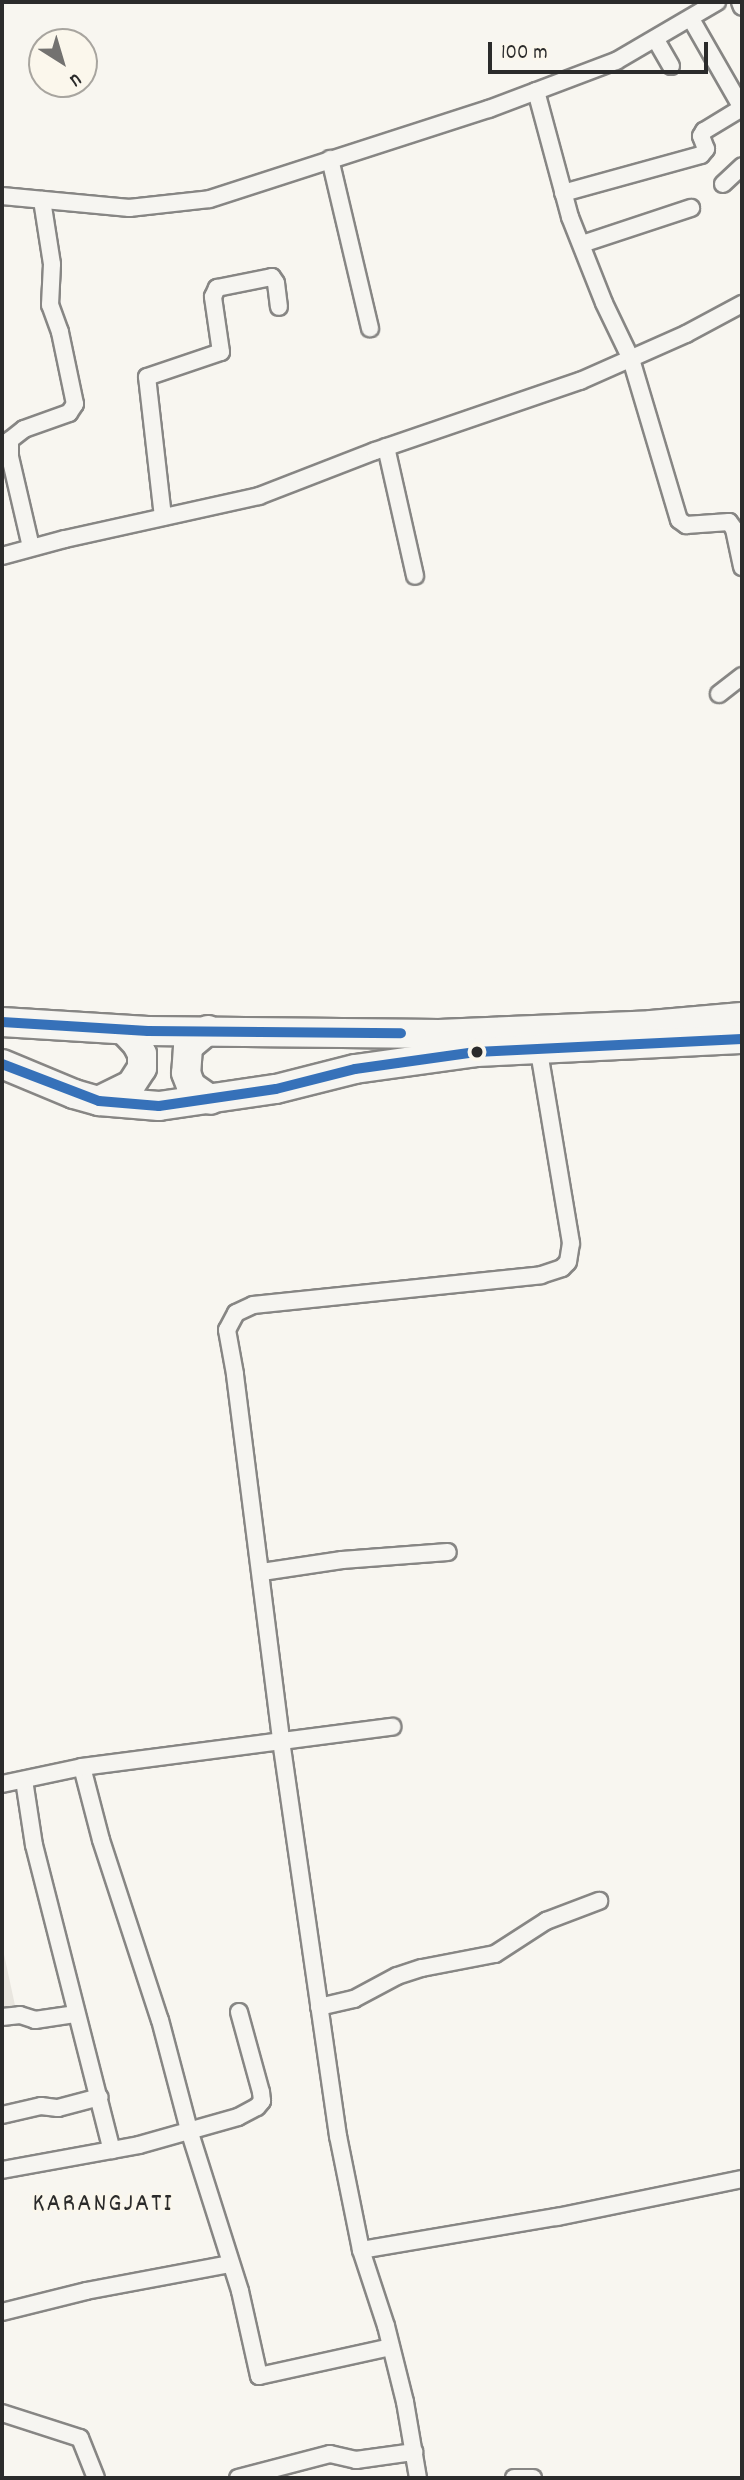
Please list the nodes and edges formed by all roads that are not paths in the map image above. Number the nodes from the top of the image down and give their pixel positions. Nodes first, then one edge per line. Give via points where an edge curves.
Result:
1 (717, 2) edge
2 (740, 2) edge
3 (742, 7) edge
4 (691, 19) junction
5 (656, 40) junction
6 (671, 66) dead end
7 (536, 91) junction
8 (330, 159) junction
9 (742, 166) edge
10 (723, 184) dead end
11 (563, 192) junction
12 (2, 196) edge
13 (42, 200) junction
14 (691, 208) dead end
15 (582, 244) junction
16 (742, 304) edge
17 (279, 307) dead end
18 (370, 328) dead end
19 (631, 359) junction
20 (386, 447) junction
21 (18, 489) junction
22 (2, 494) edge
23 (163, 517) junction
24 (31, 547) junction
25 (2, 556) edge
26 (742, 567) edge
27 (415, 576) dead end
28 (742, 676) edge
29 (719, 694) dead end
30 (742, 1017) edge
31 (2, 1022) edge
32 (124, 1030) junction
33 (208, 1030) junction
34 (742, 1039) edge
35 (539, 1051) junction
36 (2, 1064) edge
37 (211, 1100) junction
38 (99, 1101) junction
39 (448, 1552) dead end
40 (262, 1572) junction
41 (393, 1727) dead end
42 (281, 1739) junction
43 (82, 1767) junction
44 (24, 1780) junction
45 (2, 1784) edge
46 (598, 1901) dead end
47 (319, 2007) junction
48 (239, 2012) dead end
49 (75, 2014) junction
50 (2, 2017) edge
51 (100, 2097) junction
52 (2, 2115) edge
53 (189, 2130) junction
54 (112, 2150) junction
55 (2, 2170) edge
56 (742, 2179) edge
57 (360, 2250) junction
58 (230, 2264) junction
59 (2, 2312) edge
60 (391, 2347) junction
61 (2, 2413) edge
62 (19, 2417) junction
63 (2, 2426) edge
64 (414, 2452) junction
65 (96, 2478) edge
66 (238, 2478) edge
67 (418, 2478) edge
68 (514, 2478) edge
69 (533, 2478) edge

1 - 4 street
2 - 3 street
4 - 5 street
4 - 11 street via 742,108 704,131 701,136 706,149 701,155
5 - 6 street
5 - 7 street via 616,61
7 - 8 street
7 - 11 street
8 - 13 street via 235,192 183,204 129,208
8 - 18 street
9 - 10 street
11 - 15 street
12 - 13 street
13 - 21 street via 50,245 50,305 75,404 69,413 24,429 10,440
14 - 15 street
15 - 19 street
16 - 19 street
17 - 23 street via 272,277 218,288 213,297 221,352 147,377
19 - 20 street
19 - 26 street via 679,520 686,525 729,522
20 - 23 street via 259,496
20 - 27 street
21 - 22 street
21 - 24 street
23 - 24 street
24 - 25 street
28 - 29 street
30 - 33 highway via 439,1034
31 - 32 highway
32 - 33 highway
32 - 38 highway via 142,1054 142,1068 131,1085
33 - 37 highway via 188,1047 186,1073 191,1086
34 - 35 highway
35 - 37 highway via 476,1052 355,1069
35 - 40 street via 571,1243 568,1262 562,1268 541,1275 253,1305 229,1321
36 - 38 highway via 48,1086
37 - 38 highway via 159,1106
39 - 40 street
40 - 42 street
41 - 42 street
42 - 43 street
42 - 47 street
43 - 44 street
43 - 53 street
44 - 45 street
44 - 49 street via 34,1845
46 - 47 street via 546,1921 495,1954 422,1968 354,1999
47 - 57 street
48 - 53 street via 262,2101 238,2117
49 - 50 street via 35,2020 20,2015
49 - 51 street
51 - 52 street
51 - 54 street
53 - 54 street
53 - 58 street
54 - 55 street
56 - 57 street via 557,2217
57 - 60 street
58 - 59 street
58 - 60 street via 259,2376
60 - 64 street
61 - 62 street
62 - 63 street
62 - 65 street via 80,2438
64 - 66 street via 356,2460 330,2454
64 - 67 street
68 - 69 street

